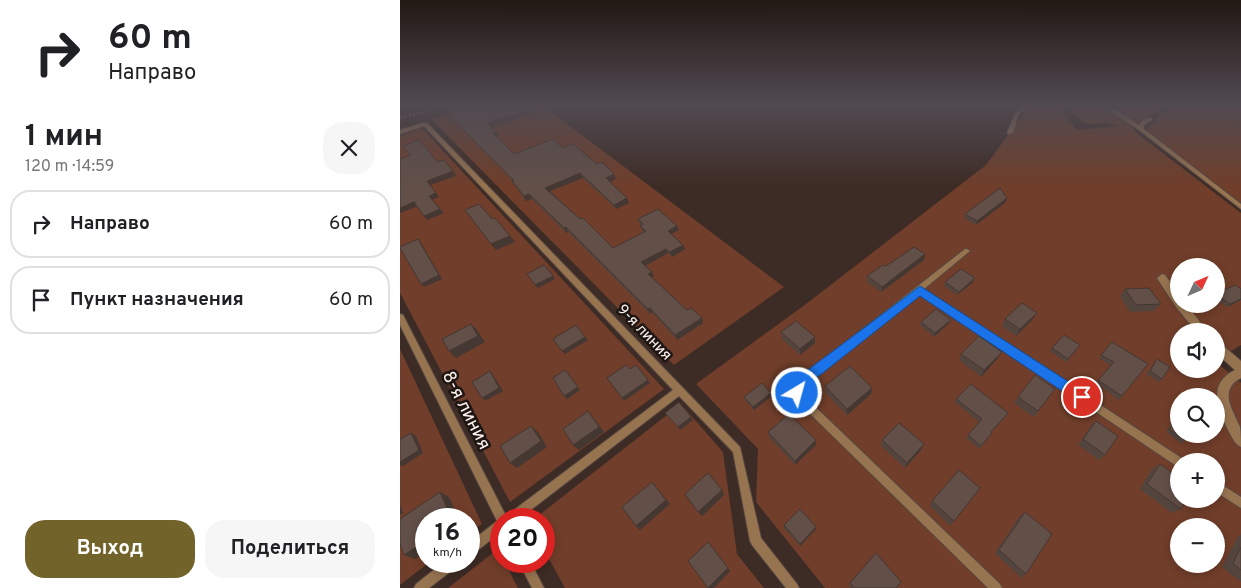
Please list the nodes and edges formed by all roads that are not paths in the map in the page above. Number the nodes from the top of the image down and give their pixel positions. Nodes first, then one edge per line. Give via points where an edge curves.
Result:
1 (433, 132) edge
2 (1145, 132) edge
3 (1241, 207) edge
4 (967, 251) dead end
5 (1162, 278) dead end
6 (1170, 289) edge
7 (920, 290) junction
8 (1188, 313) edge
9 (400, 317) edge
10 (1196, 323) edge
11 (1225, 354) edge
12 (1241, 368) edge
13 (1241, 372) edge
14 (680, 390) junction
15 (1241, 441) edge
16 (1170, 456) edge
17 (1225, 492) edge
18 (1241, 503) edge
19 (496, 508) edge
20 (524, 508) edge
21 (439, 573) edge
22 (530, 573) edge
23 (420, 588) edge
24 (538, 588) edge
25 (794, 588) edge
26 (996, 588) edge

1 - 14 lane, 9-я линия
2 - 3 lane
4 - 7 lane
5 - 6 street
7 - 16 lane
7 - 26 lane via 806,379 797,393
8 - 10 street
9 - 19 lane, 8-я линия
11 - 12 street
13 - 15 street via 1229,379 1224,386 1223,397
14 - 20 lane
14 - 25 lane, 9-я линия via 737,450 756,542
17 - 18 lane
21 - 23 lane
22 - 24 lane

